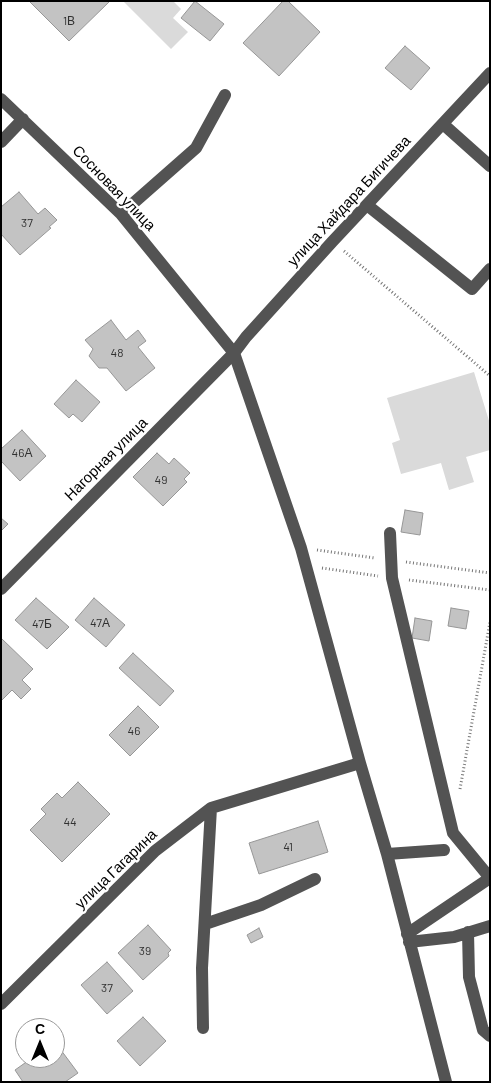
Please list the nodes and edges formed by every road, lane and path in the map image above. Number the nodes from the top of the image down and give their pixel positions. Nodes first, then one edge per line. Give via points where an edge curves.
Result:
1 (490, 74) edge
2 (225, 95) dead end
3 (1, 99) edge
4 (22, 119) junction
5 (443, 124) junction
6 (1, 142) edge
7 (490, 166) edge
8 (367, 205) junction
9 (120, 214) junction
10 (332, 242) junction
11 (490, 269) edge
12 (234, 353) junction
13 (490, 376) edge
14 (390, 532) dead end
15 (1, 589) edge
16 (490, 622) edge
17 (360, 763) junction
18 (459, 795) dead end
19 (212, 808) junction
20 (444, 850) dead end
21 (387, 854) junction
22 (490, 878) edge
23 (315, 879) dead end
24 (204, 924) junction
25 (490, 926) edge
26 (468, 932) junction
27 (408, 938) junction
28 (1, 1004) edge
29 (203, 1028) dead end
30 (490, 1036) edge
31 (445, 1081) edge

1 - 5 street, улица Хайдара Бигичева
2 - 9 street via 196,148
3 - 4 street, Сосновая улица
4 - 6 street
4 - 9 street, Сосновая улица
5 - 7 street
5 - 8 street, улица Хайдара Бигичева
8 - 10 street, улица Хайдара Бигичева
8 - 11 street via 472,289
9 - 12 street, Сосновая улица
10 - 12 street, улица Хайдара Бигичева
10 - 13 path
12 - 15 street, Нагорная улица
12 - 17 street via 301,548
14 - 22 street via 392,578 453,833
16 - 18 path
17 - 19 street, улица Гагарина
17 - 21 street
19 - 24 street
19 - 28 street, улица Гагарина via 155,851
20 - 21 street
21 - 27 street
22 - 27 street
23 - 24 street via 261,905
24 - 29 street
25 - 26 street
26 - 27 street via 454,936
26 - 30 street via 470,977 483,1030
27 - 31 street

